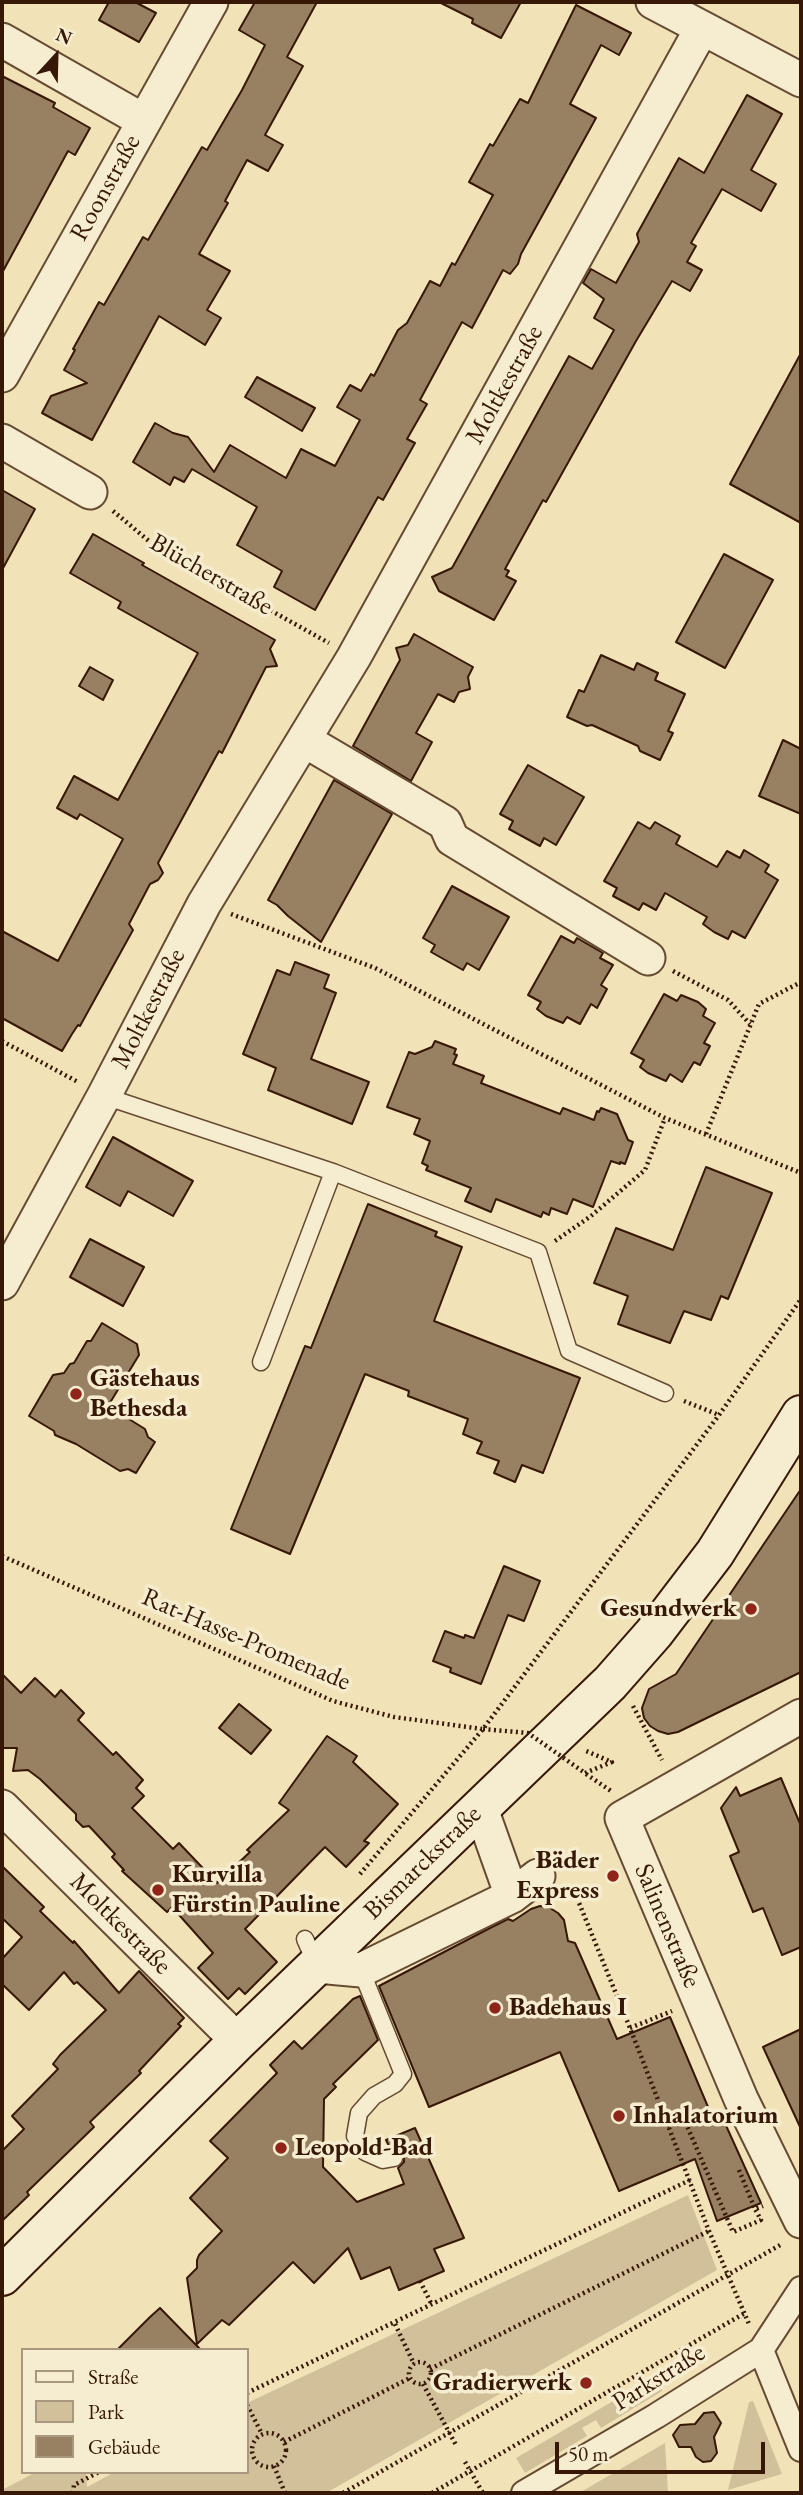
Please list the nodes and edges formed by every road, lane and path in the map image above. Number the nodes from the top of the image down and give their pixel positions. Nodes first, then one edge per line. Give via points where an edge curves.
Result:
1 (211, 2) edge
2 (653, 2) edge
3 (702, 28) junction
4 (2, 40) edge
5 (801, 80) edge
6 (144, 121) junction
7 (2, 374) edge
8 (2, 440) edge
9 (90, 492) joint
10 (354, 657) junction
11 (304, 740) junction
12 (204, 904) junction
13 (648, 958) joint
14 (801, 982) edge
15 (750, 1024) junction
16 (2, 1041) edge
17 (104, 1096) junction
18 (665, 1118) junction
19 (706, 1135) junction
20 (333, 1172) junction
21 (801, 1173) edge
22 (538, 1252) junction
23 (2, 1283) edge
24 (801, 1299) edge
25 (261, 1362) dead end
26 (665, 1393) joint
27 (719, 1415) junction
28 (801, 1415) edge
29 (2, 1556) edge
30 (622, 1714) dead end
31 (801, 1716) edge
32 (483, 1729) junction
33 (593, 1741) dead end
34 (585, 1773) junction
35 (678, 1788) junction
36 (613, 1793) dead end
37 (2, 1807) edge
38 (481, 1807) junction
39 (359, 1876) dead end
40 (538, 1876) dead end
41 (575, 1893) dead end
42 (512, 1896) junction
43 (311, 1952) junction
44 (360, 1970) junction
45 (238, 2041) junction
46 (667, 2126) junction
47 (394, 2158) dead end
48 (690, 2180) junction
49 (755, 2209) dead end
50 (709, 2231) junction
51 (795, 2231) edge
52 (728, 2275) junction
53 (2, 2276) edge
54 (420, 2281) dead end
55 (801, 2289) edge
56 (432, 2305) junction
57 (745, 2313) junction
58 (395, 2324) junction
59 (761, 2350) junction
60 (414, 2364) junction
61 (430, 2369) junction
62 (410, 2378) junction
63 (423, 2384) junction
64 (248, 2393) edge
65 (248, 2407) edge
66 (449, 2433) junction
67 (262, 2434) junction
68 (284, 2442) junction
69 (456, 2445) dead end
70 (801, 2449) edge
71 (465, 2462) dead end
72 (274, 2466) junction
73 (470, 2472) junction
74 (95, 2474) edge
75 (73, 2493) edge
76 (285, 2493) edge
77 (343, 2493) edge
78 (432, 2493) edge
79 (483, 2493) edge
80 (524, 2493) edge

1 - 6 street, Roonstraße
2 - 3 street
3 - 5 street
3 - 10 street, Moltkestraße
4 - 6 street
6 - 7 street, Roonstraße
8 - 9 street
9 - 10 path, Blücherstraße via 155,546
10 - 11 street, Moltkestraße
11 - 12 street, Moltkestraße
11 - 13 street via 445,823 452,839
12 - 17 street, Moltkestraße
12 - 18 path via 375,968
13 - 15 path via 728,1000
14 - 15 path via 759,1004
15 - 19 path
16 - 17 path
17 - 20 lane
17 - 23 street, Moltkestraße
18 - 19 path
18 - 22 path via 645,1170 591,1216
19 - 21 path
20 - 22 lane
20 - 25 lane
22 - 26 lane via 569,1351
24 - 27 path
26 - 27 path
27 - 32 path
28 - 38 main road, Bismarckstraße via 715,1553 654,1633 610,1683
29 - 32 path, Rat-Hasse-Promenade via 333,1701 394,1717
30 - 35 path via 632,1704
31 - 35 street, Salinenstraße
32 - 34 path, Rat-Hasse-Promenade, bridge via 528,1733
32 - 39 path
33 - 34 path via 583,1751 612,1762
34 - 36 path, Rat-Hasse-Promenade
35 - 51 street, Salinenstraße via 622,1818
37 - 45 street, Moltkestraße
38 - 42 street
38 - 43 main road, Bismarckstraße
40 - 42 street
41 - 46 path
42 - 44 street
43 - 44 street
43 - 45 main road, Bismarckstraße
44 - 47 lane via 403,2074 359,2113 355,2136 365,2152 383,2160
45 - 53 main road, Bismarckstraße
46 - 48 path
46 - 49 path via 684,2119 733,2232 761,2220
48 - 50 path
48 - 56 path
50 - 52 path
50 - 61 path
51 - 52 path
52 - 57 path
52 - 66 path
54 - 56 path
55 - 59 street, Parkstraße
56 - 58 path
57 - 59 path
57 - 73 path
58 - 60 path
58 - 64 path
59 - 70 street
59 - 80 street, Parkstraße
60 - 61 path via 423,2363
60 - 62 path
61 - 63 path
62 - 63 path
62 - 68 path
63 - 66 path
65 - 67 path
66 - 69 path
66 - 77 path
67 - 68 path via 272,2433
67 - 72 path via 252,2447 254,2458 263,2466
68 - 72 path via 285,2456
71 - 73 path
72 - 76 path
73 - 78 path
73 - 79 path
74 - 75 path via 74,2485

